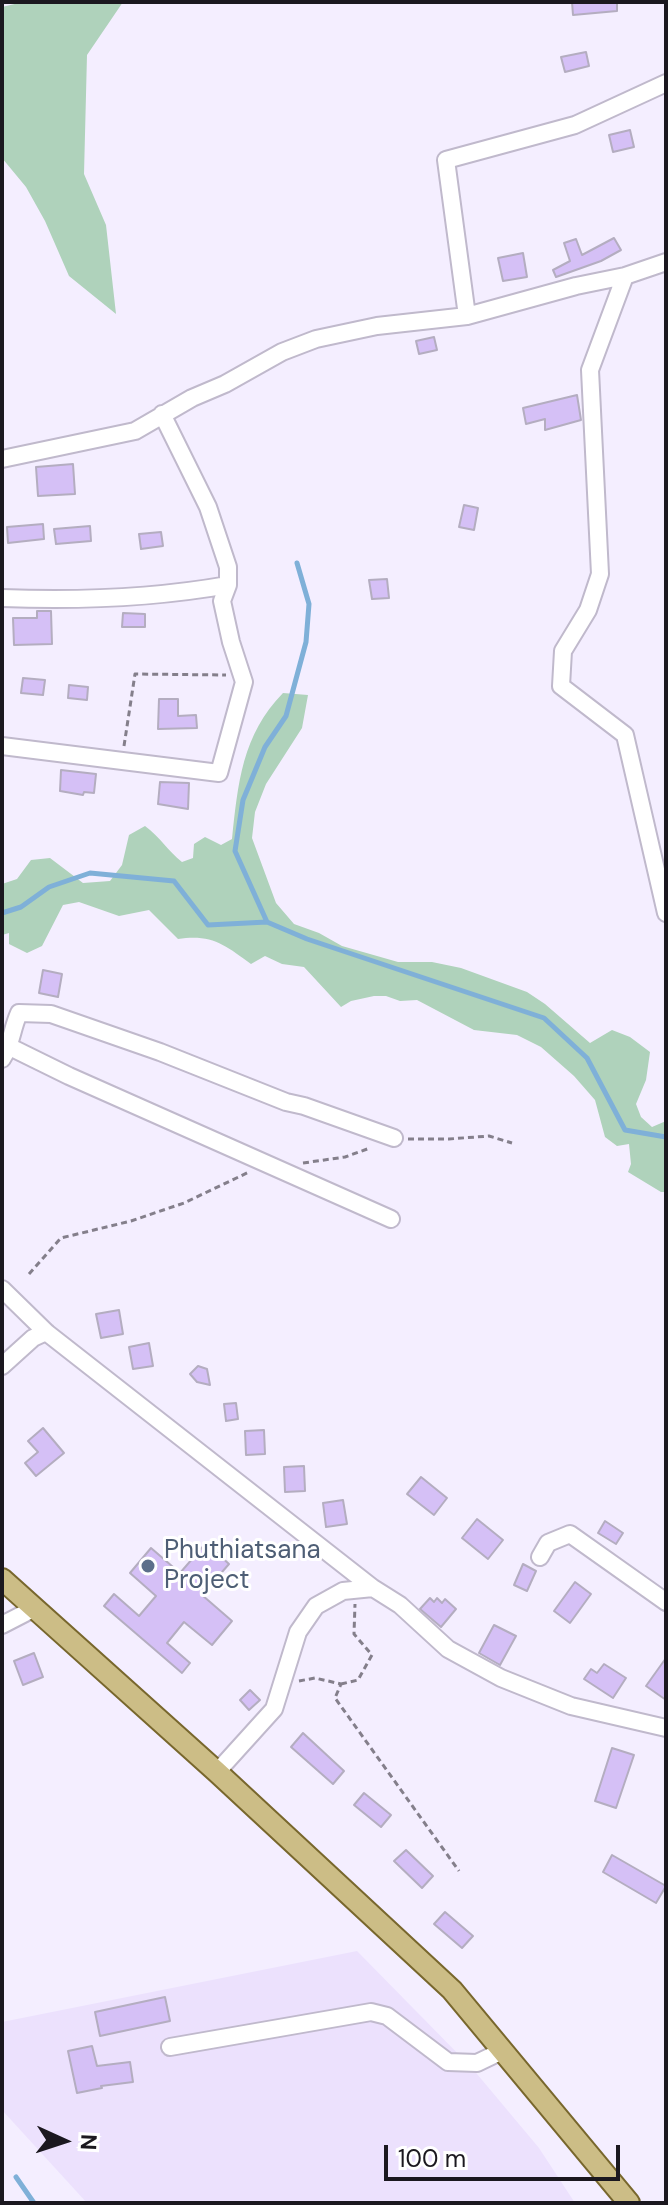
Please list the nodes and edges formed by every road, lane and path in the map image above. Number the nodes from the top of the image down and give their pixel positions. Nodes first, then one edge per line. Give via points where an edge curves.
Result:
1 (666, 83) edge
2 (666, 262) edge
3 (625, 276) junction
4 (467, 316) junction
5 (162, 414) junction
6 (2, 459) edge
7 (228, 585) junction
8 (2, 598) edge
9 (242, 676) junction
10 (2, 746) edge
11 (121, 762) junction
12 (666, 913) edge
13 (6, 1053) edge
14 (394, 1138) junction
15 (512, 1143) dead end
16 (302, 1163) dead end
17 (274, 1167) junction
18 (391, 1219) dead end
19 (29, 1274) dead end
20 (2, 1289) edge
21 (46, 1332) junction
22 (2, 1366) edge
23 (540, 1557) dead end
24 (2, 1579) edge
25 (366, 1588) junction
26 (666, 1602) edge
27 (35, 1608) junction
28 (2, 1625) edge
29 (341, 1684) junction
30 (281, 1689) junction
31 (666, 1728) edge
32 (217, 1772) junction
33 (459, 1871) dead end
34 (170, 2047) dead end
35 (502, 2051) junction
36 (629, 2203) edge

1 - 4 street via 575,125 446,160
2 - 3 street
3 - 4 street
3 - 12 street via 590,370 600,574 588,610 563,651 561,686 625,735
4 - 5 street via 316,339
5 - 6 street via 135,431
5 - 7 street via 208,507 228,567
7 - 8 street via 85,599
7 - 9 street via 222,601
9 - 11 path via 135,674
9 - 11 street via 219,773
10 - 11 street
13 - 14 street via 19,1013 51,1014
13 - 17 street
14 - 15 path via 489,1136
14 - 16 path via 345,1157
17 - 18 street
17 - 19 path via 253,1170 131,1221 61,1238
20 - 21 street
21 - 22 street
21 - 25 street
23 - 26 street via 548,1543 570,1534
24 - 27 main road
25 - 29 path via 353,1613 354,1634 372,1655 358,1680
25 - 30 street via 343,1591 316,1606 298,1632
25 - 31 street via 400,1605 448,1649 501,1678 571,1706
27 - 28 street
27 - 32 main road
29 - 30 path via 315,1678
29 - 33 path via 335,1698
30 - 32 street via 274,1709
32 - 35 main road via 452,1990
34 - 35 street via 371,2012 387,2016 448,2062 477,2063
35 - 36 main road

